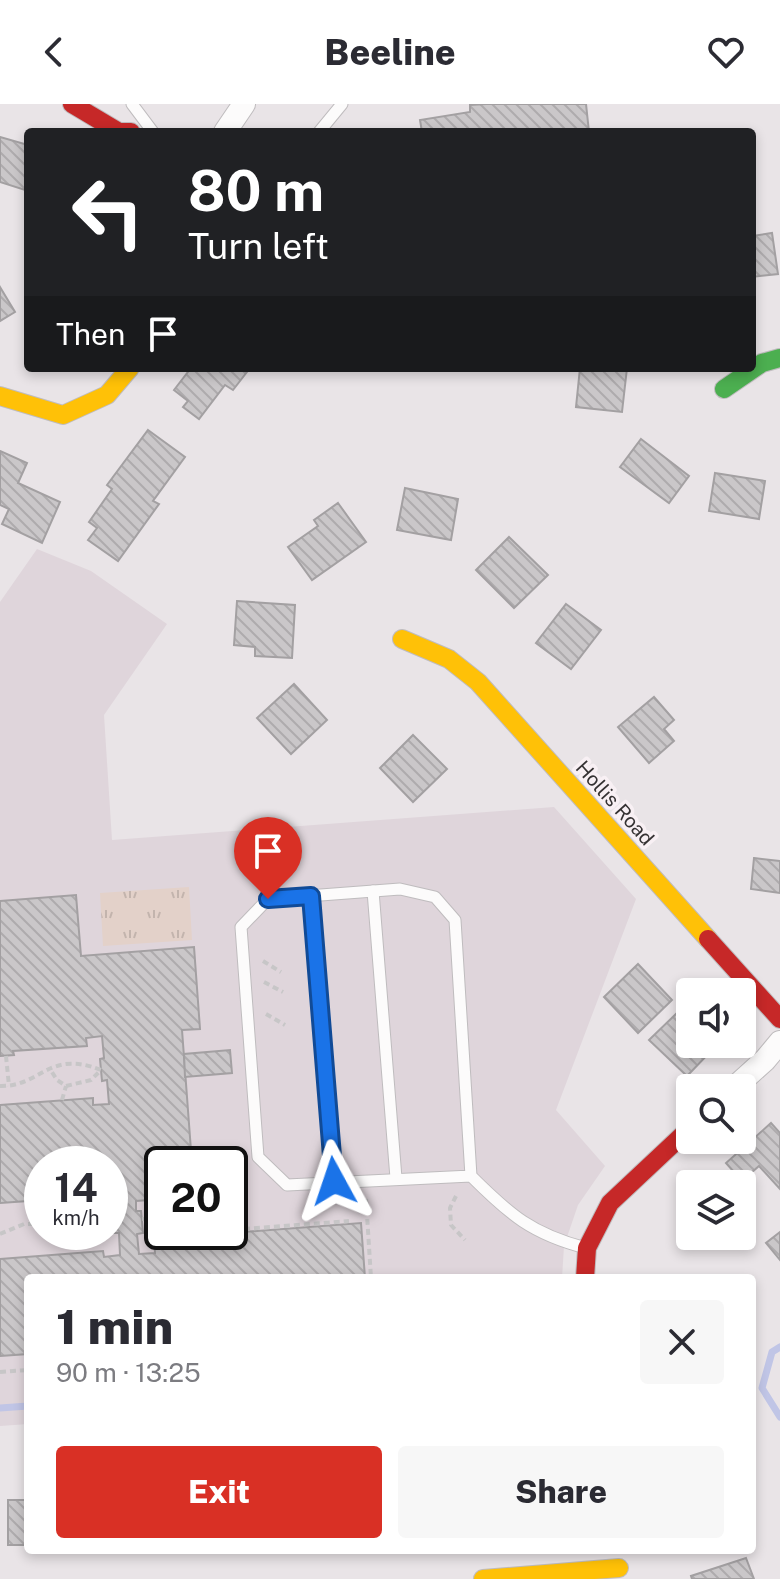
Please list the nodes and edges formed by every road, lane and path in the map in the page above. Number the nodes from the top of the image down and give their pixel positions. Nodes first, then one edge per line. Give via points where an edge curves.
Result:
1 (72, 104) edge
2 (132, 104) edge
3 (244, 104) edge
4 (342, 104) edge
5 (112, 128) edge
6 (150, 128) edge
7 (228, 128) edge
8 (322, 128) edge
9 (780, 358) edge
10 (756, 367) edge
11 (127, 372) edge
12 (749, 372) edge
13 (724, 389) dead end
14 (0, 396) edge
15 (402, 639) dead end
16 (373, 891) junction
17 (311, 896) junction
18 (780, 1019) edge
19 (780, 1042) edge
20 (6, 1056) dead end
21 (50, 1069) junction
22 (750, 1074) edge
23 (0, 1086) edge
24 (9, 1086) junction
25 (66, 1086) junction
26 (62, 1100) dead end
27 (676, 1141) edge
28 (471, 1176) junction
29 (396, 1178) junction
30 (334, 1181) junction
31 (456, 1196) dead end
32 (366, 1197) dead end
33 (349, 1221) dead end
34 (24, 1224) edge
35 (248, 1231) edge
36 (0, 1234) edge
37 (465, 1240) dead end
38 (587, 1248) junction
39 (371, 1274) edge
40 (585, 1274) edge
41 (24, 1370) edge
42 (0, 1372) edge
43 (619, 1566) edge
44 (483, 1579) edge

1 - 5 street
2 - 6 lane
3 - 7 street
4 - 8 lane
9 - 10 street
11 - 14 street via 107,395 63,415
12 - 13 street
15 - 18 street, Hollis Road via 440,655 478,682
16 - 17 lane
16 - 28 lane via 400,889 435,897 455,920
16 - 29 lane
17 - 30 lane
17 - 30 lane via 268,899 241,927 258,1157 287,1185
19 - 22 street
20 - 24 path
21 - 24 path
21 - 25 path
21 - 25 path via 58,1064 101,1070 91,1080
23 - 24 path
25 - 26 path
27 - 38 street via 610,1203
28 - 29 lane
28 - 38 lane via 531,1229
29 - 30 lane
31 - 37 path via 451,1225
32 - 39 path
33 - 35 path
34 - 36 path
38 - 40 street
41 - 42 path
43 - 44 street

